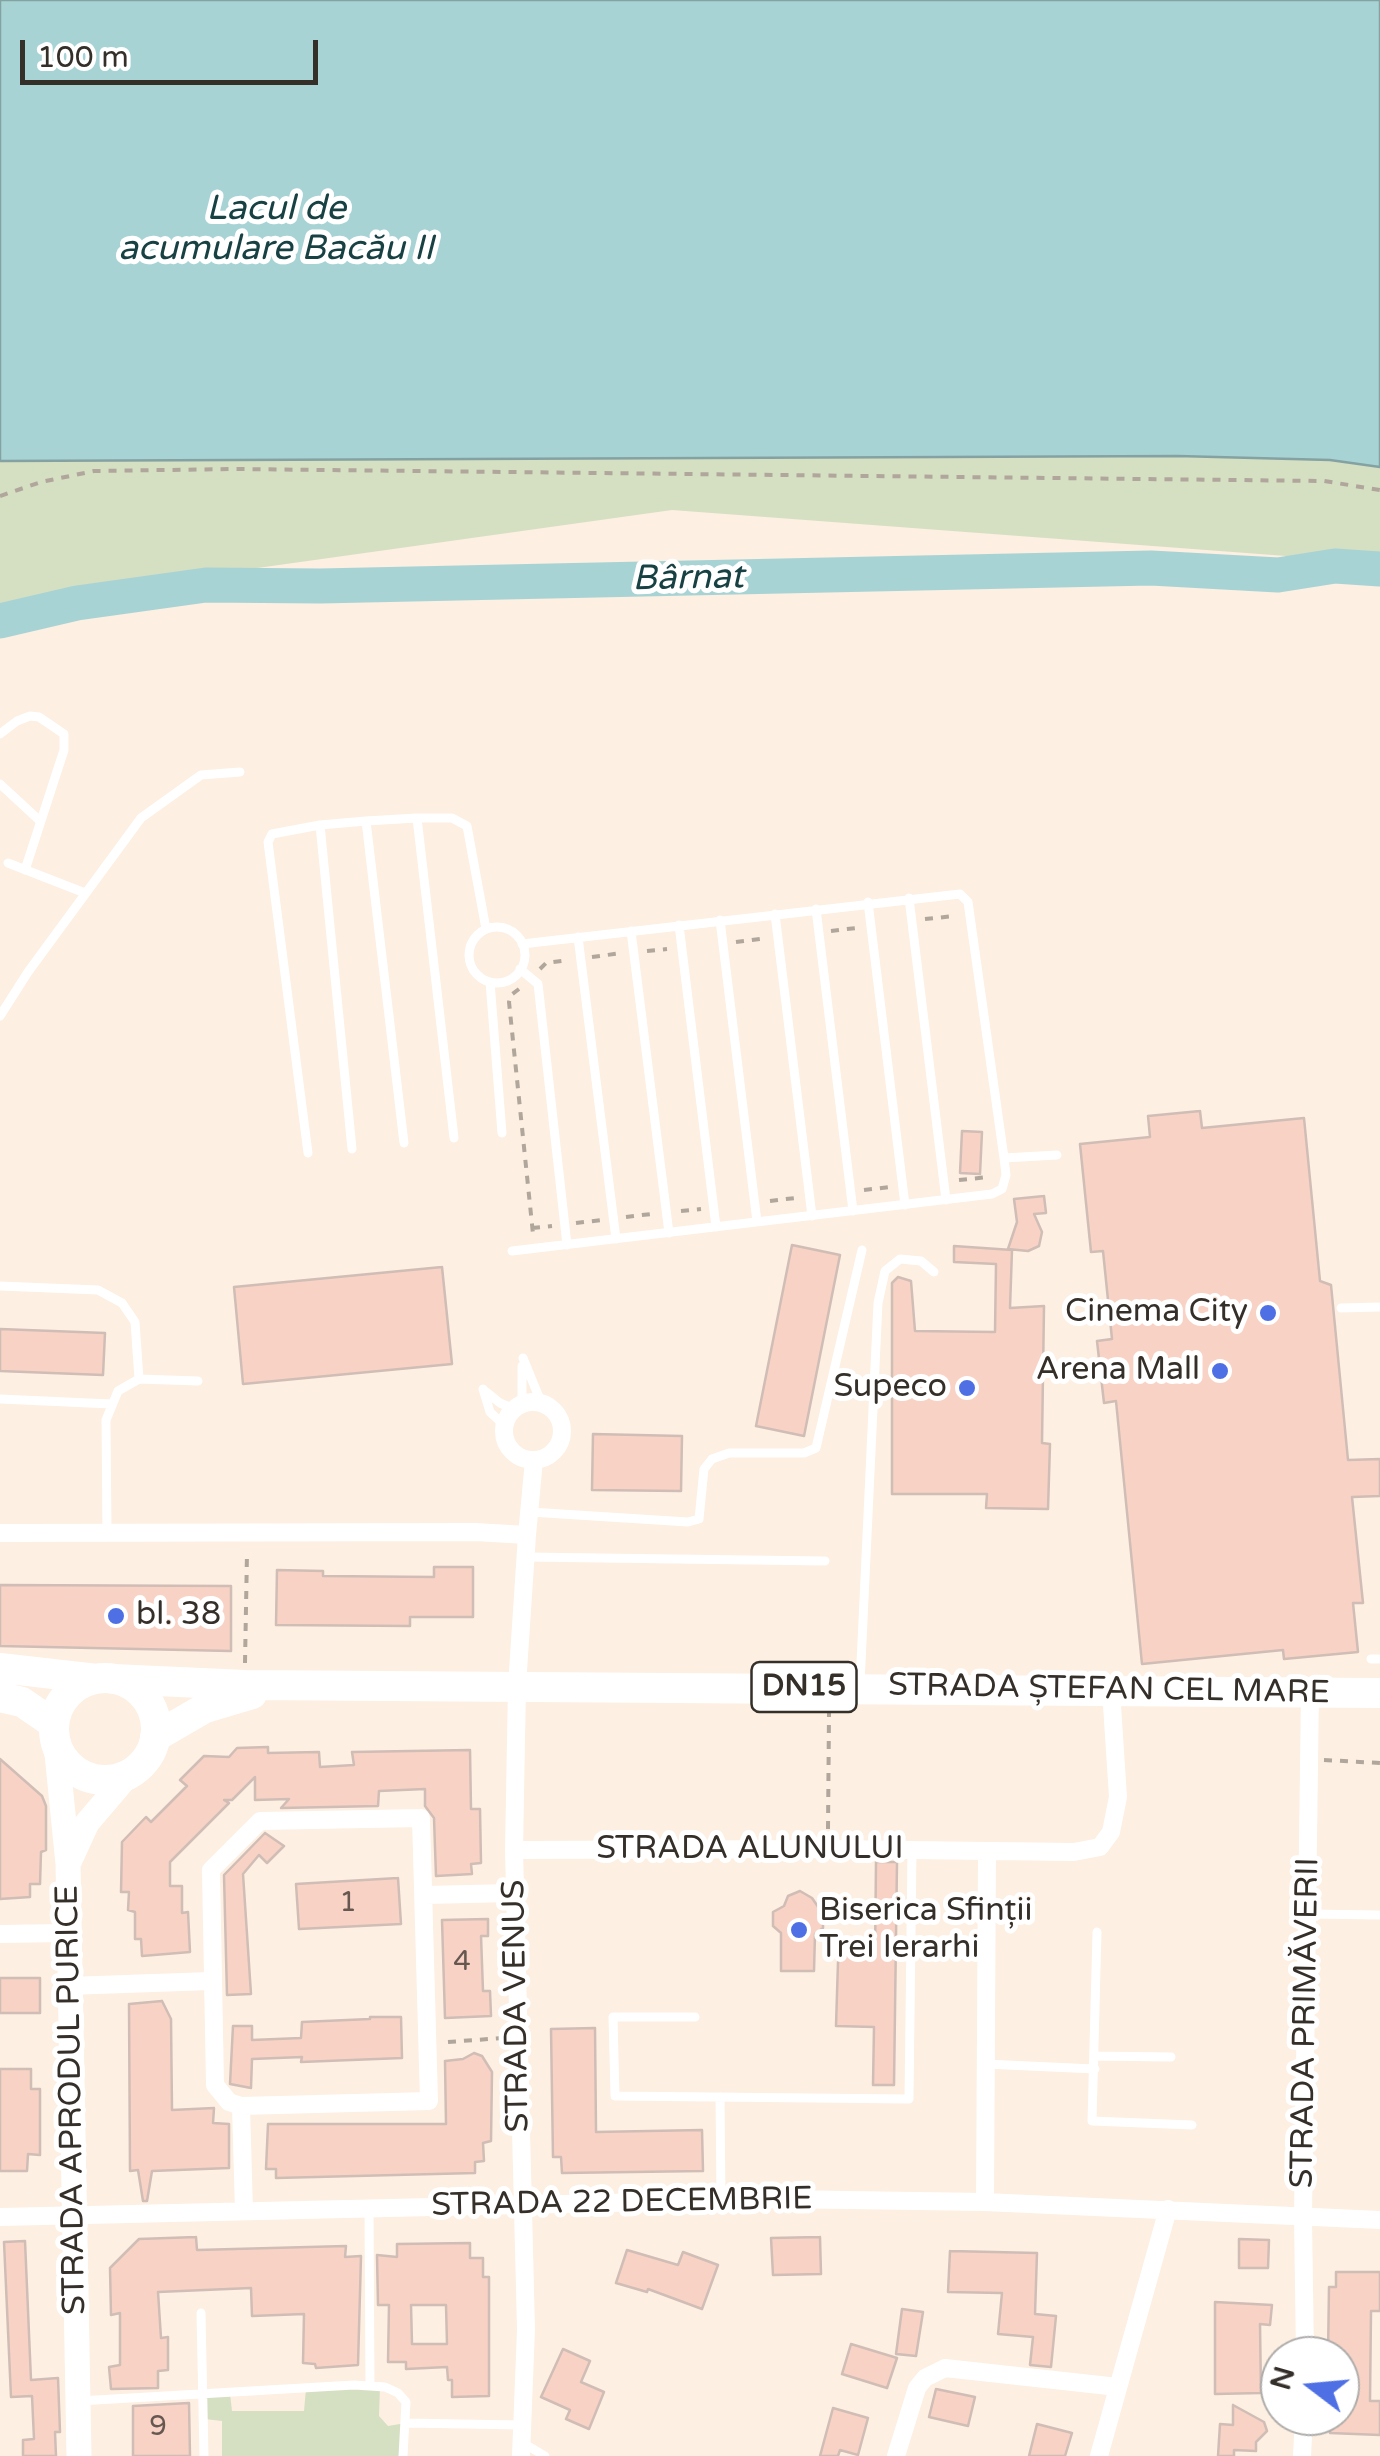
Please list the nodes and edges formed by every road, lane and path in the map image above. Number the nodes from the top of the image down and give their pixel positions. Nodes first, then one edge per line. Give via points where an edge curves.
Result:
1 (1380, 490) edge
2 (0, 496) edge
3 (0, 734) edge
4 (240, 772) dead end
5 (0, 784) edge
6 (417, 818) junction
7 (39, 820) junction
8 (366, 821) junction
9 (320, 825) junction
10 (8, 862) dead end
11 (25, 870) junction
12 (85, 893) junction
13 (909, 898) junction
14 (868, 902) junction
15 (816, 908) junction
16 (774, 914) junction
17 (970, 914) junction
18 (720, 920) junction
19 (912, 920) junction
20 (679, 925) junction
21 (870, 926) junction
22 (486, 929) junction
23 (632, 930) junction
24 (819, 932) junction
25 (778, 936) junction
26 (578, 937) junction
27 (522, 944) junction
28 (723, 944) junction
29 (681, 947) junction
30 (634, 952) junction
31 (581, 958) junction
32 (520, 969) junction
33 (532, 979) junction
34 (490, 982) junction
35 (0, 1016) edge
36 (502, 1133) dead end
37 (454, 1138) dead end
38 (404, 1144) dead end
39 (352, 1149) dead end
40 (308, 1153) dead end
41 (1057, 1155) dead end
42 (1004, 1158) junction
43 (946, 1200) junction
44 (905, 1205) junction
45 (853, 1211) junction
46 (812, 1216) junction
47 (757, 1222) junction
48 (716, 1227) junction
49 (669, 1232) junction
50 (616, 1239) junction
51 (567, 1245) junction
52 (534, 1248) junction
53 (862, 1250) dead end
54 (512, 1251) dead end
55 (934, 1272) dead end
56 (0, 1286) edge
57 (1380, 1306) edge
58 (1341, 1308) dead end
59 (138, 1379) junction
60 (198, 1381) dead end
61 (0, 1399) edge
62 (111, 1404) junction
63 (534, 1460) junction
64 (529, 1512) junction
65 (107, 1533) junction
66 (248, 1533) junction
67 (0, 1534) edge
68 (526, 1535) junction
69 (526, 1556) junction
70 (825, 1561) dead end
71 (0, 1668) edge
72 (105, 1679) junction
73 (245, 1685) junction
74 (298, 1686) junction
75 (517, 1686) junction
76 (829, 1687) junction
77 (860, 1687) junction
78 (1111, 1690) junction
79 (1310, 1691) junction
80 (1380, 1693) edge
81 (0, 1698) edge
82 (55, 1734) junction
83 (155, 1737) junction
84 (1310, 1759) junction
85 (1380, 1764) edge
86 (126, 1776) junction
87 (828, 1849) junction
88 (514, 1850) junction
89 (912, 1850) junction
90 (987, 1852) junction
91 (68, 1864) junction
92 (513, 1893) junction
93 (424, 1895) junction
94 (1308, 1914) junction
95 (1380, 1915) edge
96 (1098, 1932) dead end
97 (67, 1933) junction
98 (0, 1934) edge
99 (211, 1981) junction
100 (68, 1986) junction
101 (694, 2017) dead end
102 (516, 2038) junction
103 (428, 2044) junction
104 (1095, 2056) junction
105 (1171, 2057) dead end
106 (985, 2064) junction
107 (1095, 2069) junction
108 (720, 2097) junction
109 (241, 2106) junction
110 (1192, 2125) dead end
111 (721, 2200) junction
112 (984, 2202) junction
113 (522, 2203) junction
114 (370, 2208) junction
115 (1168, 2208) junction
116 (244, 2211) junction
117 (74, 2215) junction
118 (1303, 2216) junction
119 (0, 2217) edge
120 (1380, 2220) edge
121 (201, 2313) dead end
122 (1305, 2336) edge
123 (370, 2386) junction
124 (1118, 2388) junction
125 (203, 2395) junction
126 (78, 2401) junction
127 (406, 2424) junction
128 (523, 2441) edge
129 (78, 2456) edge
130 (204, 2456) edge
131 (403, 2456) edge
132 (545, 2456) edge
133 (896, 2456) edge
134 (1099, 2456) edge

1 - 2 path via 1324,480 236,468 94,471
3 - 7 lane via 30,716 64,734
4 - 12 lane via 201,775 141,818
5 - 7 lane
6 - 8 lane
6 - 22 lane via 452,818 467,826
6 - 37 lane
7 - 11 lane
8 - 9 lane
8 - 38 lane
9 - 39 lane
9 - 40 lane via 272,834 268,842
10 - 11 lane
11 - 12 lane
12 - 35 lane
13 - 14 lane
13 - 17 lane via 960,894
13 - 19 lane
14 - 15 lane
14 - 21 lane
15 - 16 lane
15 - 24 lane
16 - 18 lane
16 - 25 lane
17 - 19 path
17 - 42 lane
18 - 20 lane
18 - 28 lane
19 - 43 lane
20 - 23 lane
20 - 29 lane
21 - 24 path
21 - 44 lane
22 - 27 lane via 511,931
22 - 34 lane via 473,940 469,957
23 - 26 lane
23 - 30 lane
24 - 45 lane
25 - 28 path
25 - 46 lane
26 - 27 lane
26 - 31 lane
27 - 32 lane
28 - 47 lane
29 - 30 path
29 - 48 lane
30 - 31 path
30 - 49 lane
31 - 33 path via 546,963
31 - 50 lane
32 - 33 lane
32 - 34 lane via 508,980
33 - 51 lane via 538,984
33 - 52 path via 509,1002
34 - 36 lane
41 - 42 lane
42 - 43 lane via 1002,1189
43 - 44 lane
44 - 45 lane
45 - 46 lane
46 - 47 lane
47 - 48 lane
48 - 49 lane
49 - 50 lane
50 - 51 lane
51 - 52 lane
52 - 54 lane
53 - 64 lane via 816,1448 712,1459 704,1470 699,1518 688,1522
55 - 77 lane via 921,1261 900,1259 885,1271 878,1304
56 - 59 lane via 98,1290 122,1303 135,1322
57 - 58 lane
59 - 60 lane
59 - 62 lane
61 - 62 lane
62 - 65 lane
63 - 63 street via 507,1444 520,1410 557,1413 563,1431 556,1449
63 - 64 street, STRADA VENUS
64 - 68 street, STRADA VENUS
65 - 66 street
65 - 67 street
66 - 68 street
66 - 73 path
68 - 69 street, STRADA VENUS
69 - 70 lane
69 - 75 street, STRADA VENUS
71 - 72 main road, DN15
72 - 73 main road, DN15
72 - 82 main road via 68,1694
72 - 83 main road via 128,1684 150,1706
73 - 74 main road, DN15
74 - 75 main road, STRADA ȘTEFAN CEL MARE / DN15
74 - 83 main road, DN15 via 236,1697
75 - 76 main road, STRADA ȘTEFAN CEL MARE / DN15
75 - 88 street, STRADA VENUS
76 - 77 main road, STRADA ȘTEFAN CEL MARE / DN15
76 - 87 path
77 - 78 main road, STRADA ȘTEFAN CEL MARE / DN15
78 - 79 main road, STRADA ȘTEFAN CEL MARE / DN15
78 - 90 street, STRADA ALUNULUI via 1118,1797 1100,1847
79 - 80 main road, STRADA ȘTEFAN CEL MARE / DN15
79 - 84 street, STRADA PRIMĂVERII
81 - 82 main road via 22,1702
82 - 86 main road via 76,1772 92,1779
82 - 91 street, STRADA APRODUL PURICE
83 - 86 main road, DN15 via 150,1753
84 - 85 path
84 - 94 street, STRADA PRIMĂVERII
86 - 91 street via 87,1823
87 - 88 street, STRADA ALUNULUI
87 - 89 street, STRADA ALUNULUI
88 - 92 street, STRADA VENUS
89 - 90 street, STRADA ALUNULUI
89 - 108 lane via 909,2099
90 - 106 street
91 - 97 street, STRADA APRODUL PURICE
92 - 93 street
92 - 102 street, STRADA VENUS
93 - 99 street via 421,1818 260,1821 210,1870
93 - 103 street
94 - 95 lane
94 - 118 street, STRADA PRIMĂVERII
96 - 104 lane
97 - 98 street
97 - 100 street, STRADA APRODUL PURICE
99 - 100 street
99 - 109 street via 215,2085
100 - 117 street, STRADA APRODUL PURICE
101 - 108 lane via 614,2017 615,2096
102 - 103 path
102 - 113 street, STRADA VENUS
103 - 109 street via 429,2101
104 - 105 lane
104 - 107 lane
106 - 107 lane
106 - 112 street
107 - 110 lane via 1092,2120
108 - 111 lane
109 - 116 street
111 - 112 street, STRADA 22 DECEMBRIE
111 - 113 street, STRADA 22 DECEMBRIE
112 - 115 street, STRADA 22 DECEMBRIE
113 - 114 street, STRADA 22 DECEMBRIE
113 - 128 street, STRADA VENUS
114 - 116 street, STRADA 22 DECEMBRIE
114 - 123 lane
115 - 118 street, STRADA 22 DECEMBRIE
115 - 124 street
116 - 117 street, STRADA 22 DECEMBRIE
117 - 119 street, STRADA 22 DECEMBRIE
117 - 126 street, STRADA APRODUL PURICE
118 - 120 street, STRADA 22 DECEMBRIE
118 - 122 street, STRADA PRIMĂVERII
121 - 125 lane
123 - 125 lane
123 - 127 lane via 398,2393 406,2402
124 - 133 street via 945,2368 917,2388
124 - 134 street
125 - 126 lane
125 - 130 lane
126 - 129 street, STRADA APRODUL PURICE
127 - 128 lane
127 - 131 lane
128 - 132 lane

